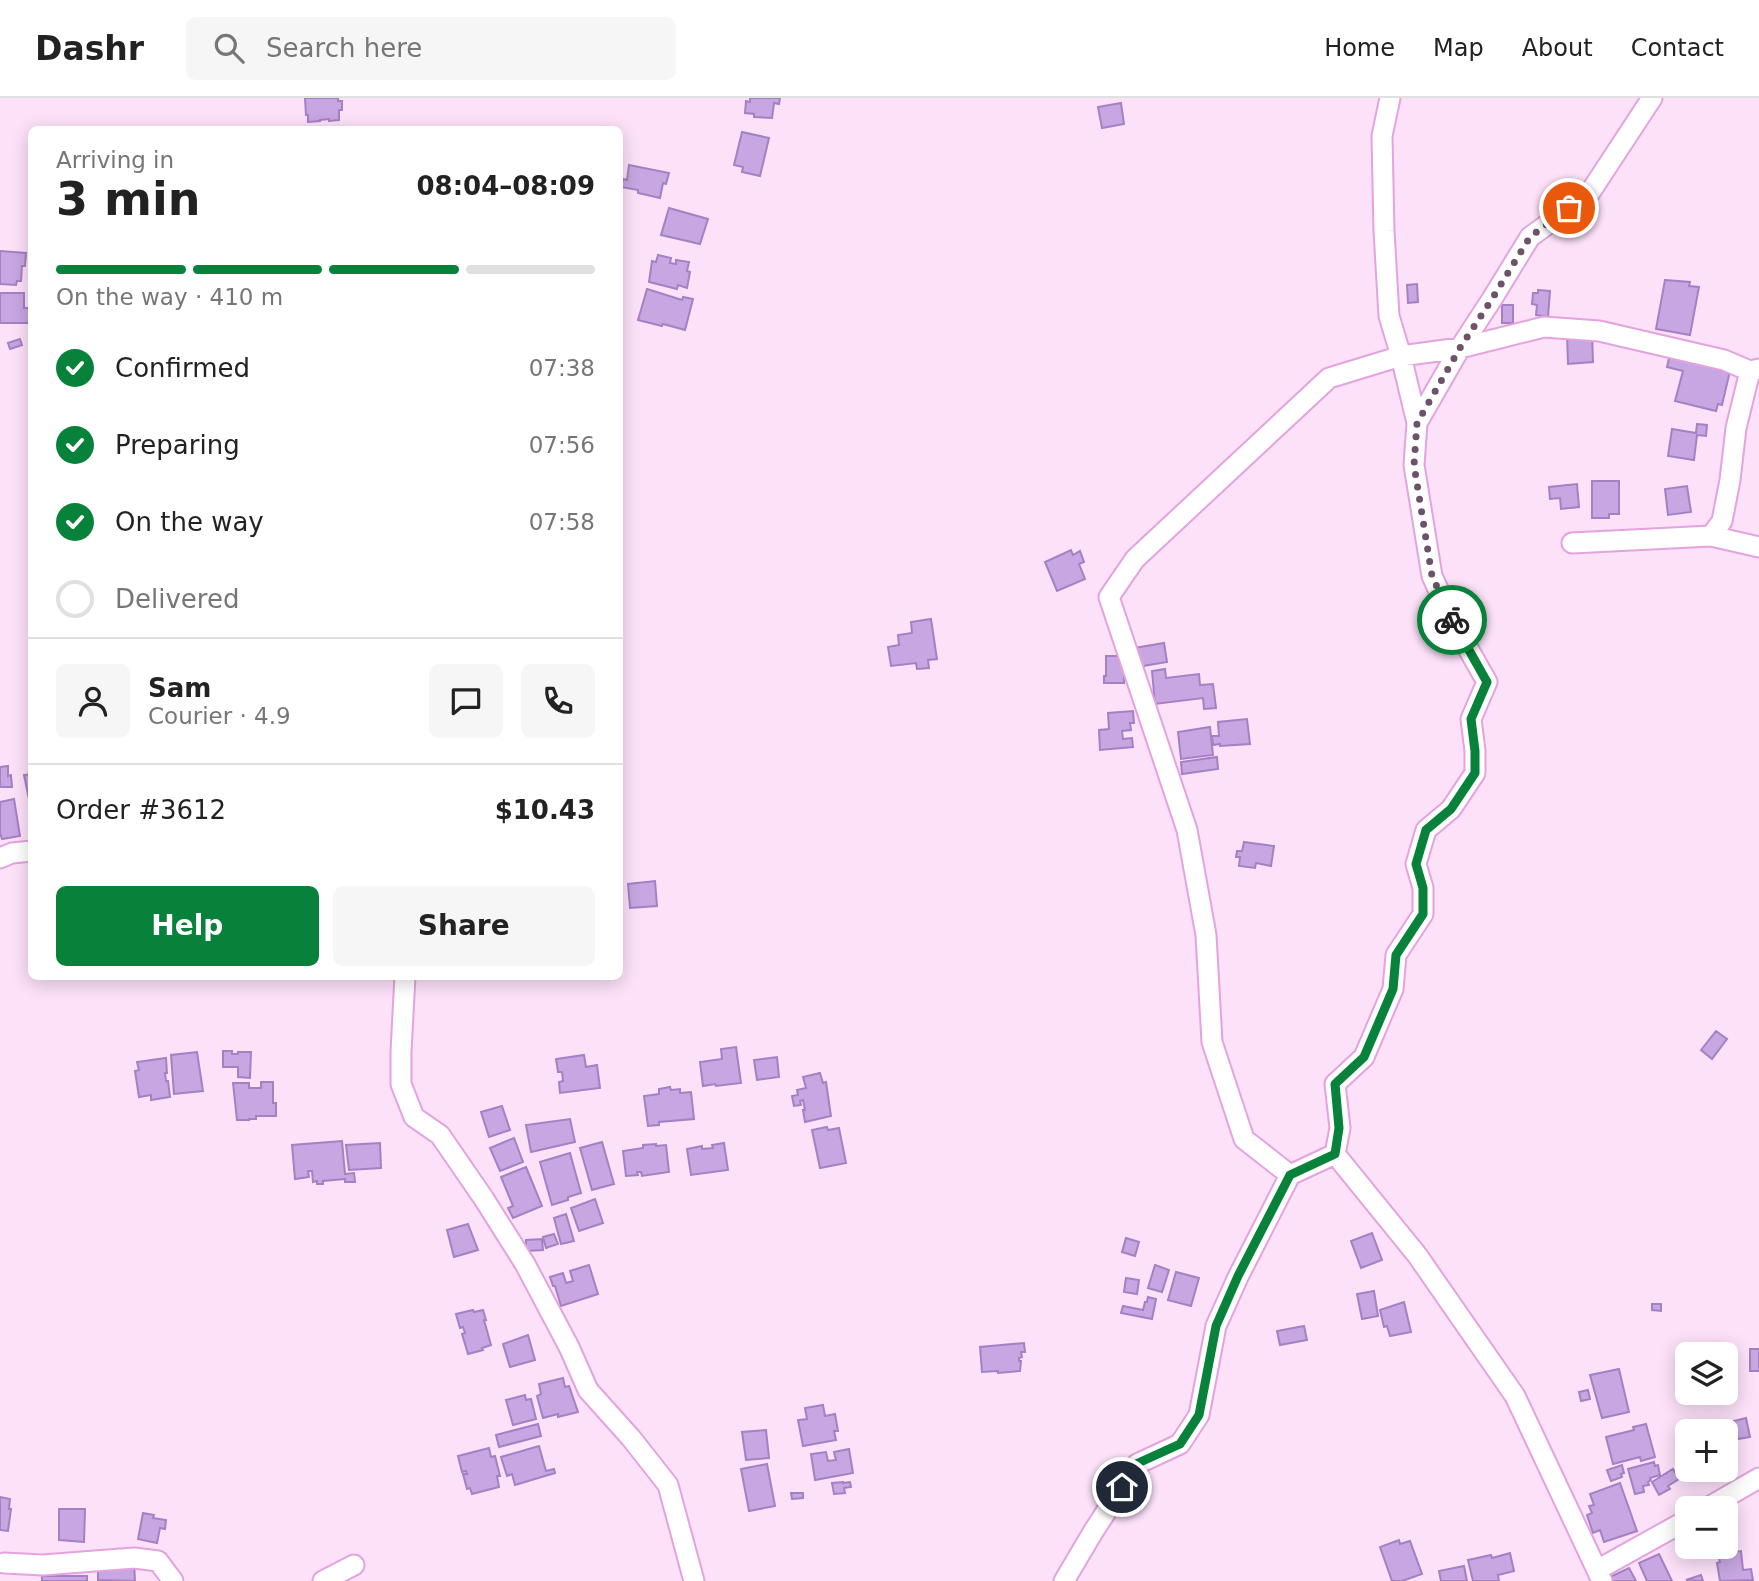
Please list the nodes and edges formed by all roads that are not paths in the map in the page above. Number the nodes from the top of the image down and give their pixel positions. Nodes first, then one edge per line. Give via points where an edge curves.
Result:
1 (1390, 98) edge
2 (1652, 98) edge
3 (1460, 348) junction
4 (1401, 356) junction
5 (1755, 370) edge
6 (1417, 423) junction
7 (1711, 536) junction
8 (1572, 543) dead end
9 (1759, 547) edge
10 (28, 851) edge
11 (0, 858) edge
12 (405, 980) edge
13 (1335, 1154) junction
14 (1290, 1175) junction
15 (1759, 1478) edge
16 (1728, 1496) edge
17 (1675, 1528) edge
18 (4, 1563) dead end
19 (354, 1565) dead end
20 (1600, 1575) edge
21 (173, 1581) edge
22 (323, 1581) edge
23 (694, 1581) edge
24 (1064, 1581) edge

1 - 4 street via 1382,136 1385,243 1389,316
2 - 3 street via 1589,194 1530,237
3 - 4 street
3 - 5 street via 1544,327 1599,331
3 - 6 street
4 - 6 street
4 - 14 street via 1329,378 1135,559 1109,597 1187,830 1206,935 1212,1042 1244,1139
5 - 7 street via 1736,428 1723,521
6 - 13 street via 1414,465 1432,576 1487,682 1471,719 1475,773 1451,809 1426,830 1416,864 1423,888 1423,914 1396,955 1393,989 1364,1057 1335,1084 1339,1128
7 - 8 street
7 - 9 street
10 - 11 street
12 - 23 street via 401,1084 414,1117 440,1135 484,1199 525,1264 588,1390 668,1485
13 - 14 street
13 - 20 street via 1417,1255 1516,1396
14 - 24 street via 1216,1326 1199,1415 1180,1444 1136,1464
15 - 16 street
17 - 20 street
18 - 21 street via 134,1558 158,1561
19 - 22 street

